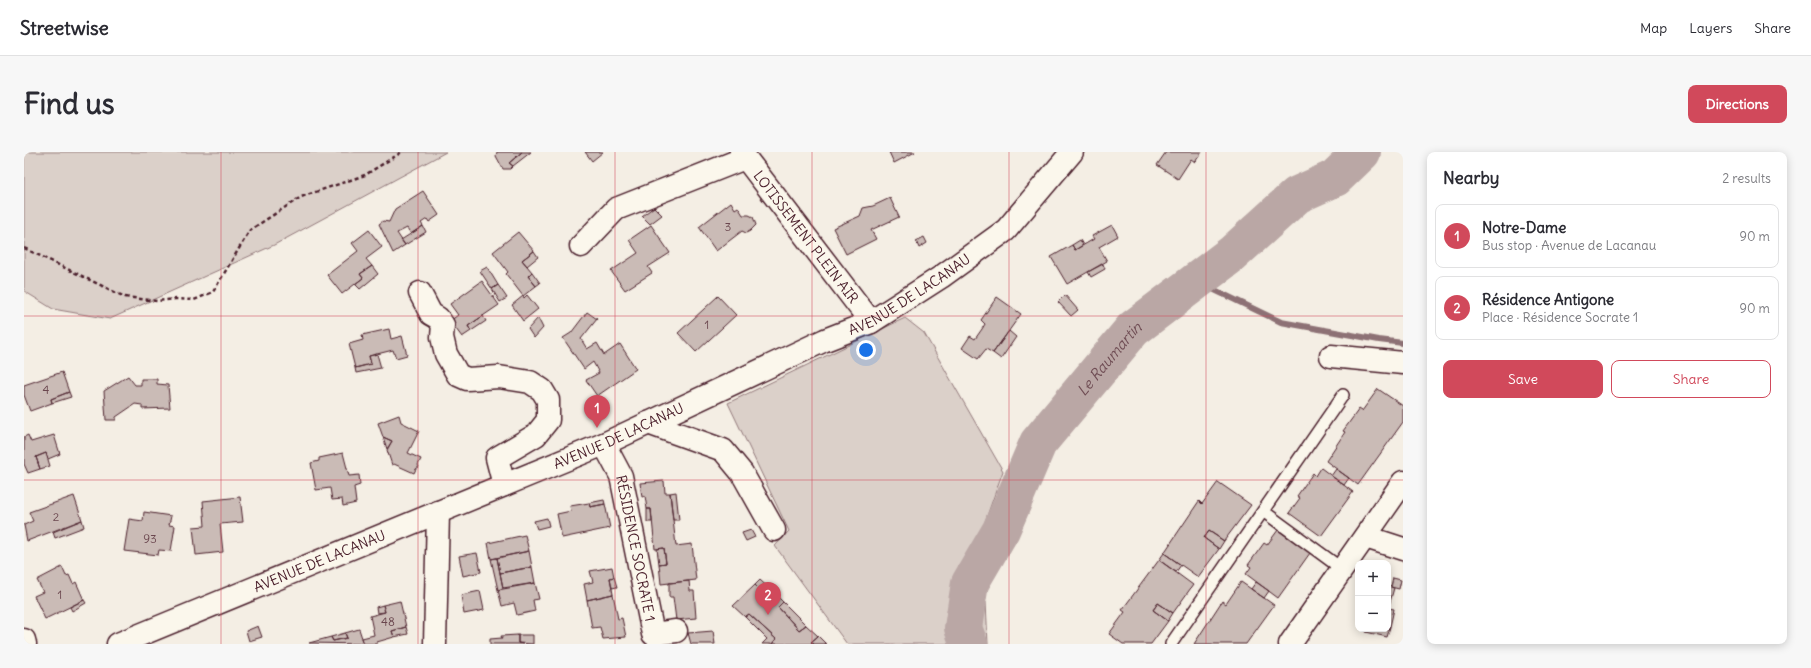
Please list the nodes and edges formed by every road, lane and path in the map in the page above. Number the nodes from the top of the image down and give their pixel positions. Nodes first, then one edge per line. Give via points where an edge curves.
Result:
1 (402, 152) edge
2 (1072, 152) edge
3 (743, 155) edge
4 (581, 246) dead end
5 (24, 248) edge
6 (420, 293) dead end
7 (871, 322) junction
8 (1331, 356) dead end
9 (1403, 363) edge
10 (1343, 395) dead end
11 (648, 423) junction
12 (604, 444) junction
13 (1403, 482) edge
14 (504, 485) junction
15 (1263, 511) junction
16 (438, 512) junction
17 (774, 530) dead end
18 (1366, 537) junction
19 (1403, 549) edge
20 (1342, 569) junction
21 (676, 631) dead end
22 (24, 640) edge
23 (25, 644) edge
24 (118, 644) edge
25 (435, 644) edge
26 (1171, 644) edge
27 (1290, 644) edge

1 - 5 path via 366,175 301,197 250,230 213,292 194,300 156,301 125,297
2 - 7 street, AVENUE DE LACANAU via 1006,230 941,278
3 - 4 street via 616,209
3 - 7 street, LOTISSEMENT PLEIN AIR
6 - 14 street via 430,314 438,318 443,325 442,337 446,354 458,375 467,379 499,377 530,382 542,390 548,400 548,420 536,435 497,458
7 - 11 street, AVENUE DE LACANAU via 825,340
8 - 9 street
10 - 15 lane
11 - 12 street, AVENUE DE LACANAU
11 - 17 street via 723,450 742,473
12 - 14 street, AVENUE DE LACANAU
12 - 21 street, RÉSIDENCE SOCRATE 1 via 621,476 653,634
13 - 18 street
14 - 16 street, AVENUE DE LACANAU
15 - 20 lane
15 - 26 lane
16 - 24 street, AVENUE DE LACANAU
16 - 25 street
18 - 19 street
18 - 20 street
20 - 27 street
22 - 23 street

